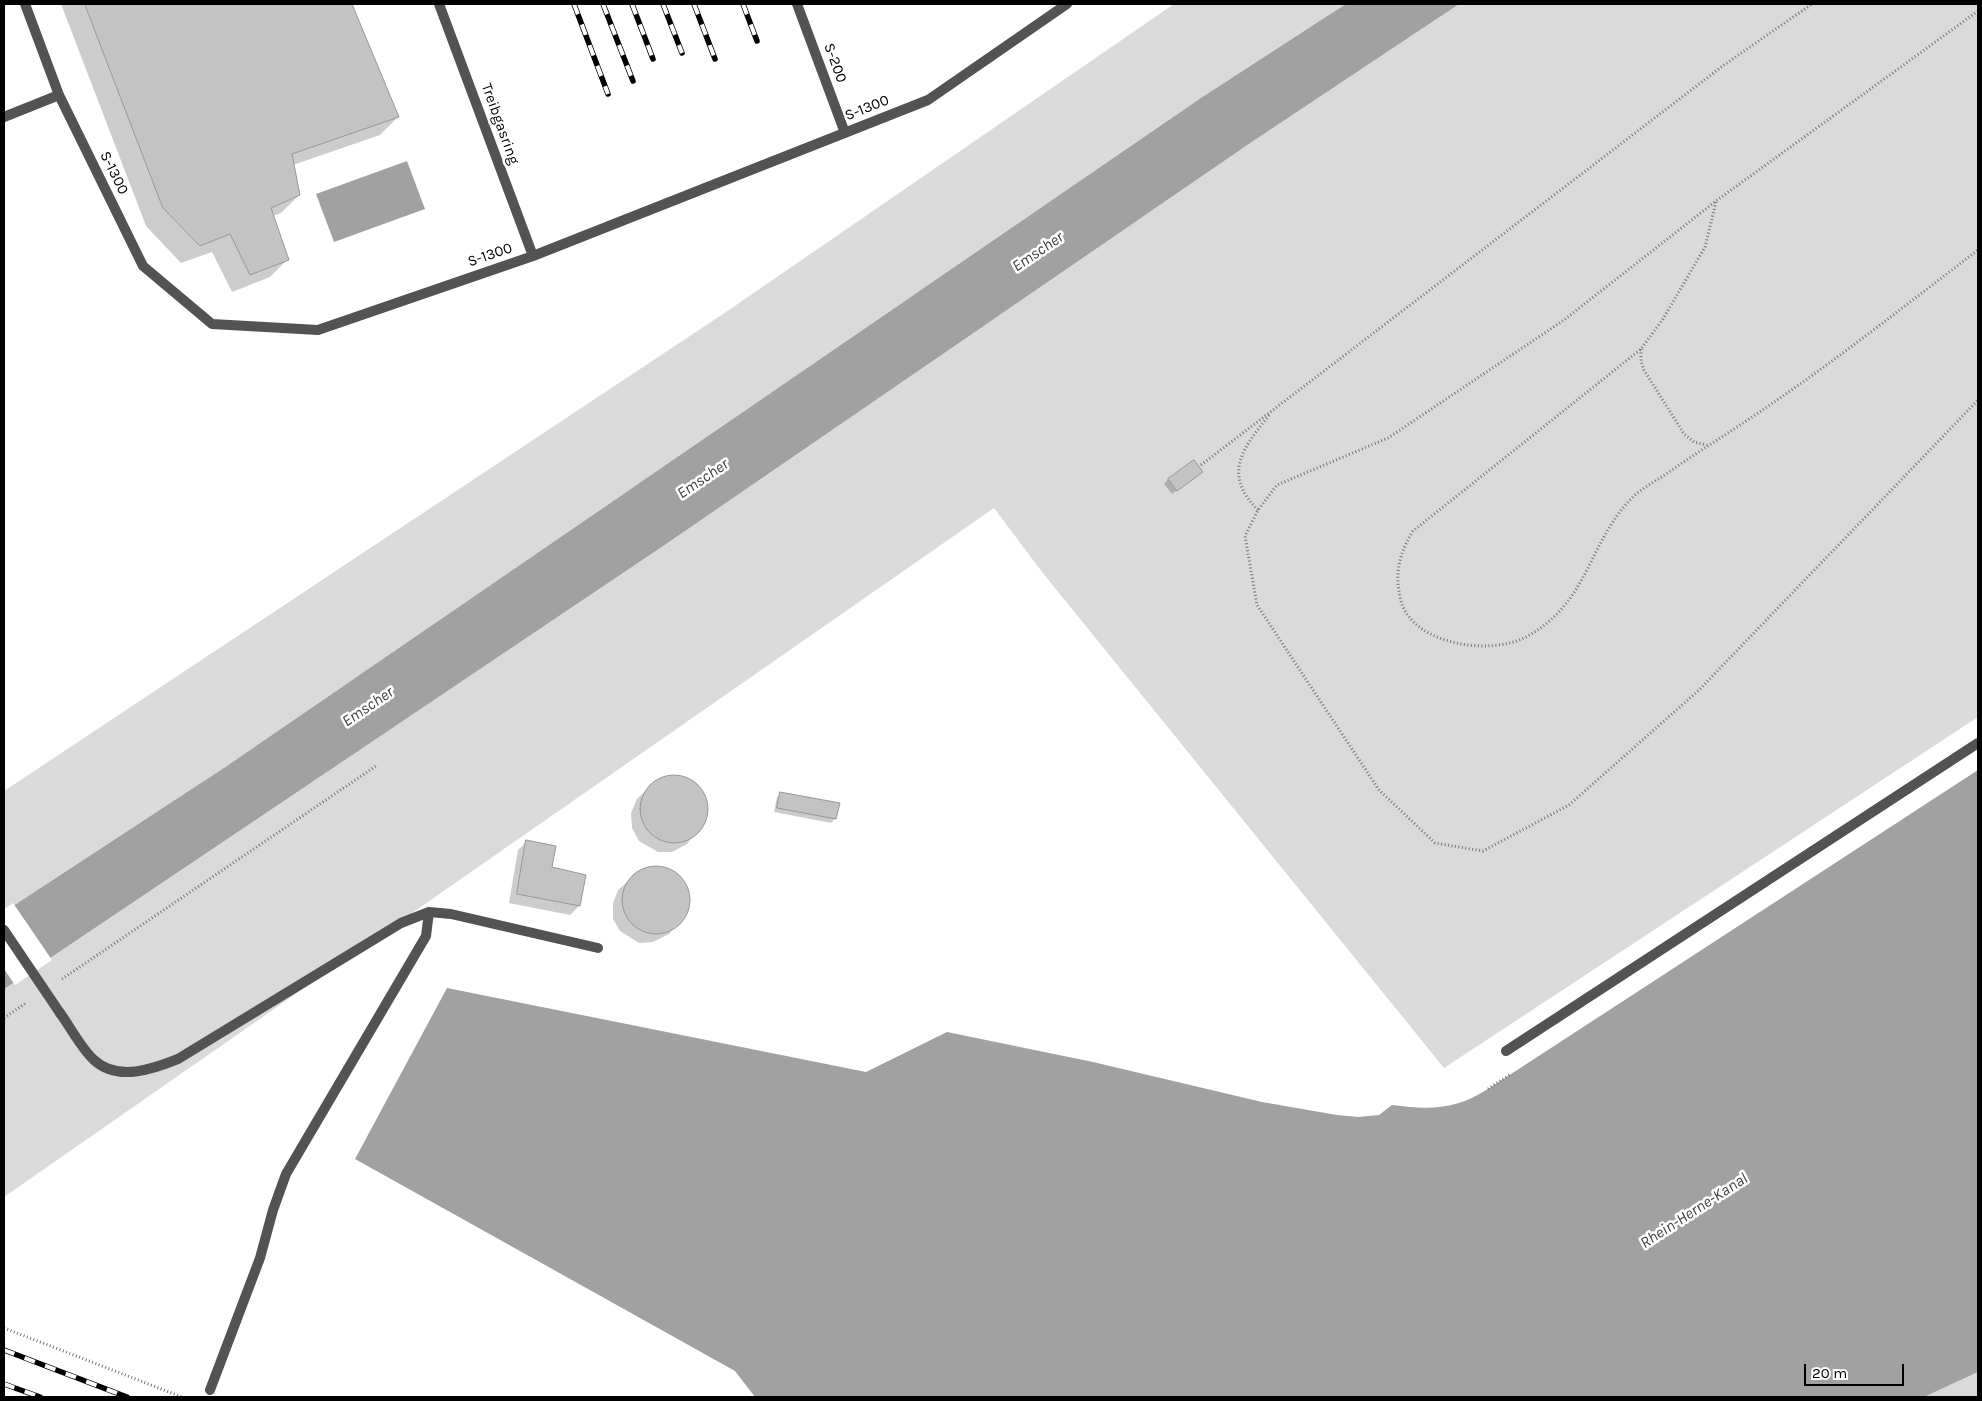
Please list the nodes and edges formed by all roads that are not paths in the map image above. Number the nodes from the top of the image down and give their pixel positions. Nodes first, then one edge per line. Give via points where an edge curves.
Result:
1 (25, 4) edge
2 (439, 4) edge
3 (797, 4) edge
4 (1067, 4) edge
5 (59, 95) junction
6 (4, 117) edge
7 (845, 132) junction
8 (533, 256) junction
9 (1978, 743) edge
10 (429, 912) junction
11 (4, 930) edge
12 (598, 948) dead end
13 (1506, 1051) dead end
14 (210, 1390) dead end

1 - 5 lane
2 - 8 lane, Treibgasring
3 - 7 lane, S-200
4 - 7 lane, S-1300 via 928,100
5 - 6 lane
5 - 8 lane, S-1300 via 143,266 212,324 318,330
7 - 8 lane, S-1300
9 - 13 lane
10 - 11 lane, bridge via 401,922 178,1059 148,1071 117,1071 95,1061
10 - 12 lane via 451,914
10 - 14 lane via 426,936 286,1174 260,1258

